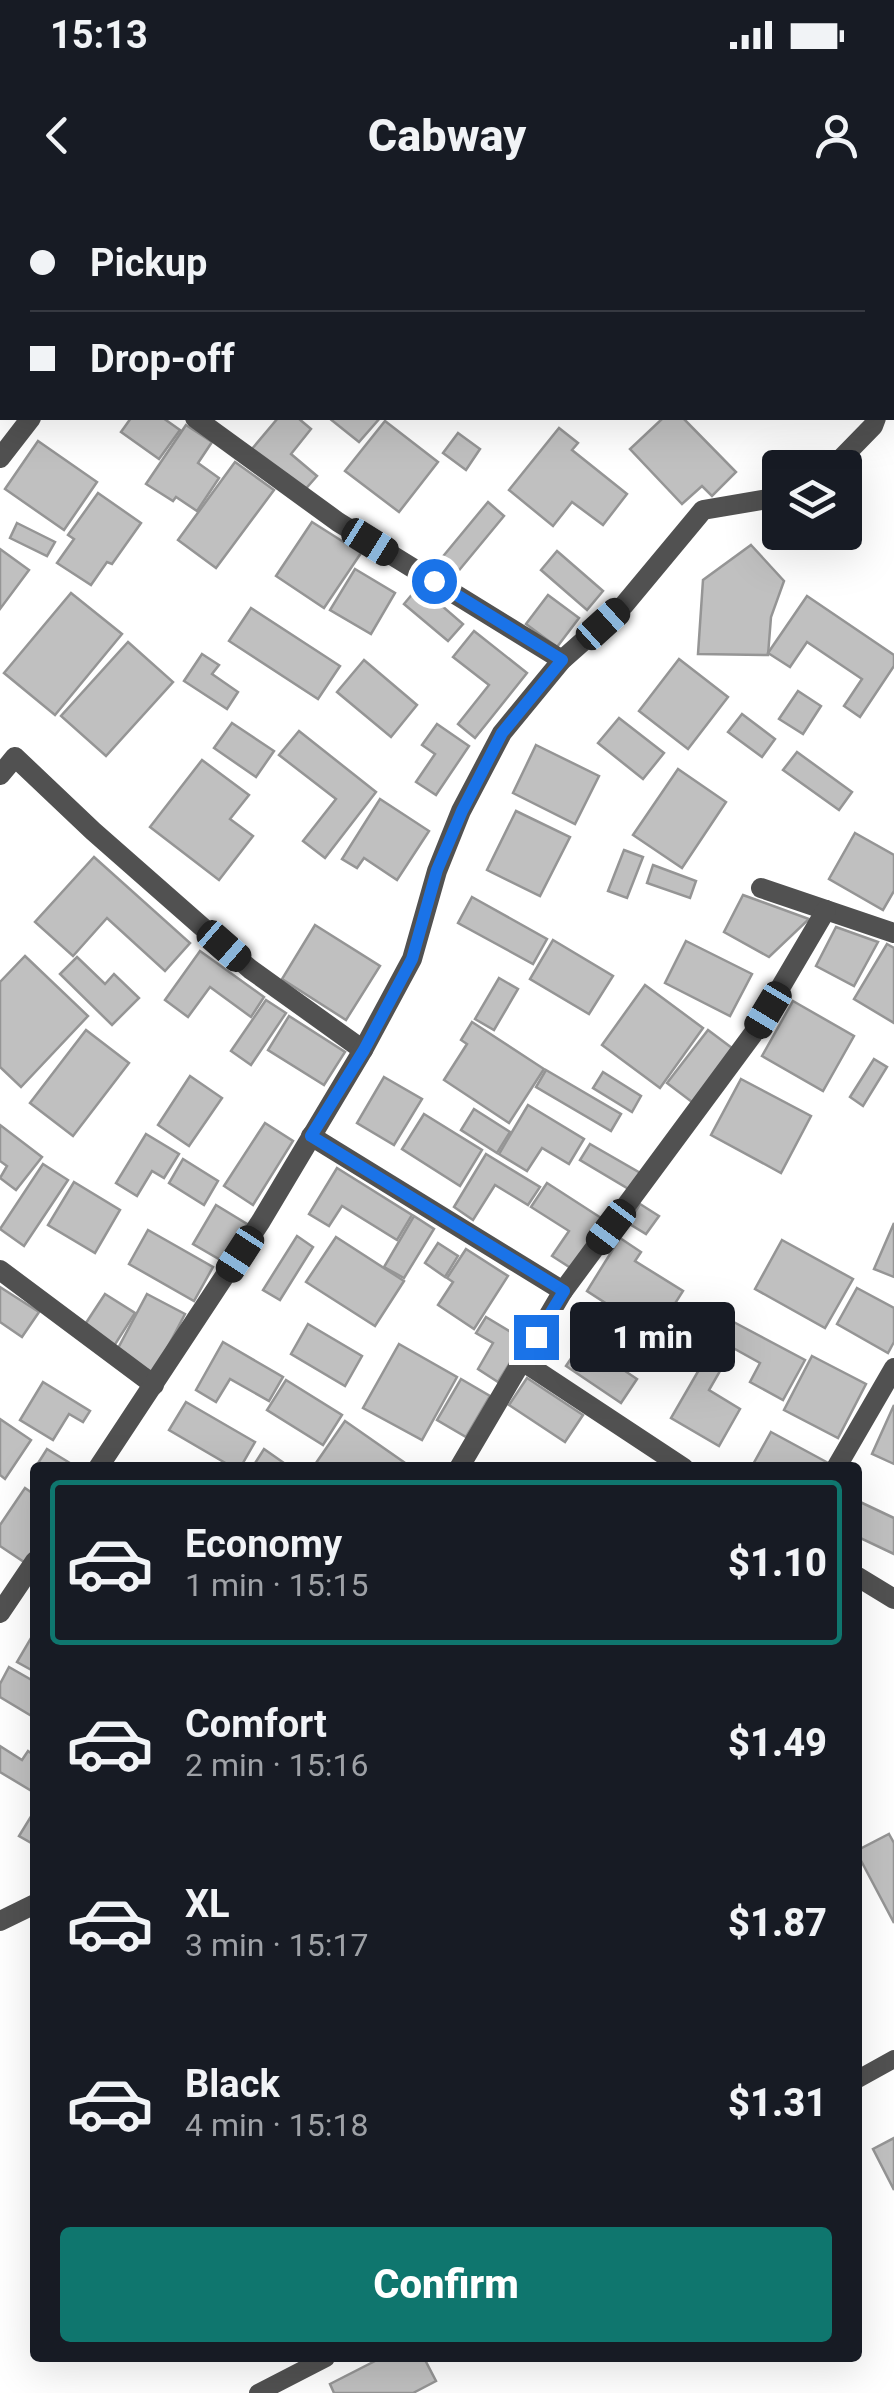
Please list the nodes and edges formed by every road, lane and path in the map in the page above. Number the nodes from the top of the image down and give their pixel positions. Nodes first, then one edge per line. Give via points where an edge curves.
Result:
1 (29, 420) edge
2 (198, 420) edge
3 (875, 420) edge
4 (850, 450) edge
5 (0, 458) edge
6 (762, 499) edge
7 (562, 660) junction
8 (0, 774) edge
9 (761, 888) dead end
10 (826, 910) junction
11 (894, 934) edge
12 (364, 1050) junction
13 (311, 1136) junction
14 (0, 1270) edge
15 (564, 1291) junction
16 (522, 1361) junction
17 (892, 1376) edge
18 (154, 1385) junction
19 (102, 1462) edge
20 (463, 1462) edge
21 (675, 1462) edge
22 (840, 1462) edge
23 (30, 1568) edge
24 (862, 1579) edge
25 (894, 1599) edge
26 (0, 1613) edge
27 (30, 1906) edge
28 (0, 1921) edge
29 (894, 2060) edge
30 (862, 2077) edge
31 (318, 2362) edge
32 (258, 2393) edge

1 - 5 street
2 - 7 street via 338,522
3 - 4 street
6 - 7 street via 703,510 624,605
7 - 12 street via 502,733 462,811 412,959
8 - 12 street via 14,757 250,969
9 - 10 street
10 - 11 street
10 - 15 street via 753,1034
12 - 13 street
13 - 15 street
13 - 18 street
14 - 18 street
15 - 16 street
16 - 20 street
16 - 21 street
17 - 22 street
18 - 19 street
23 - 26 street
24 - 25 street
27 - 28 street
29 - 30 lane
31 - 32 lane

